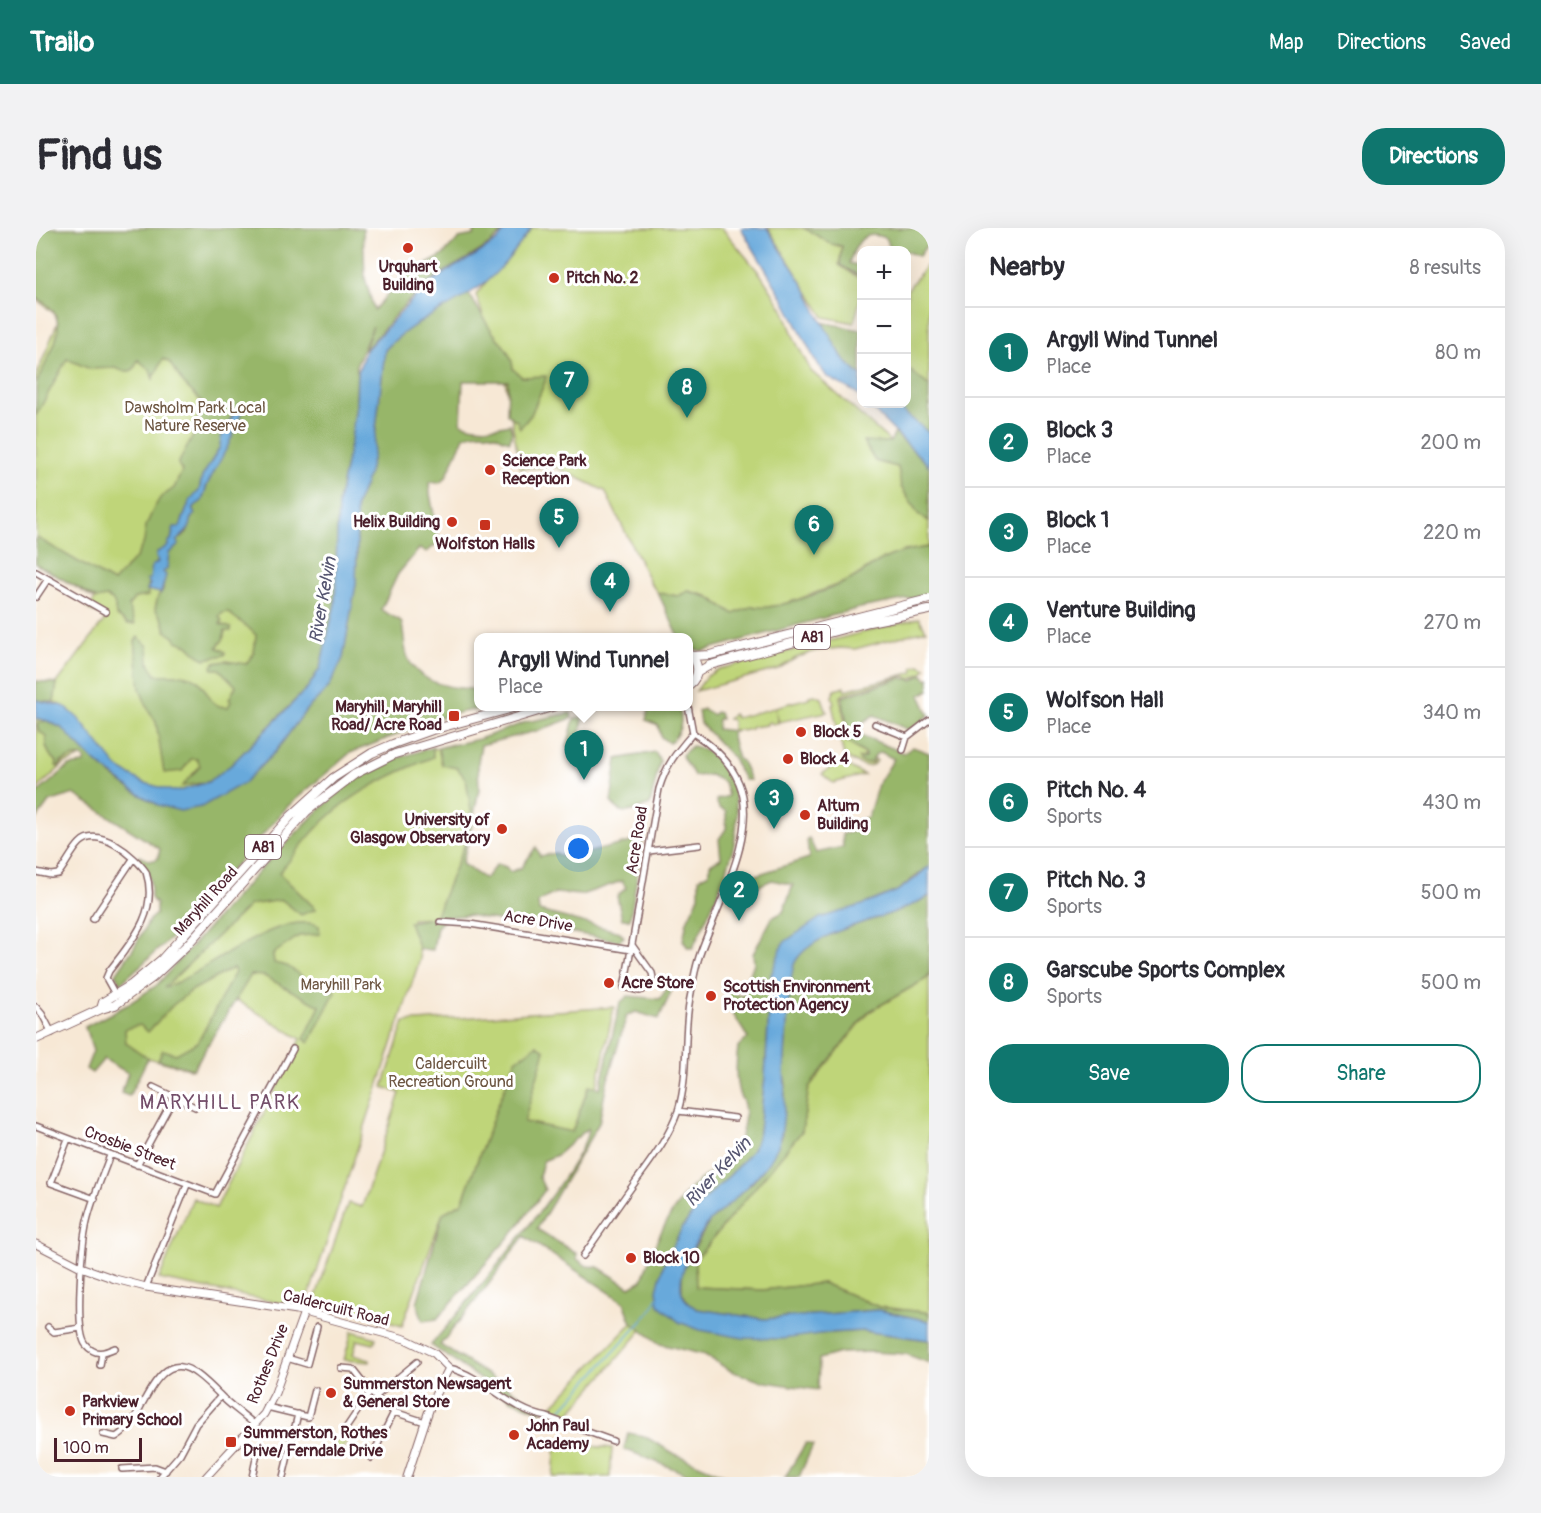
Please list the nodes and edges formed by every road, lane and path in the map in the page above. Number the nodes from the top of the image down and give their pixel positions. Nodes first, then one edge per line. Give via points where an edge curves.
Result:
1 (36, 572) edge
2 (48, 579) junction
3 (36, 597) edge
4 (929, 599) edge
5 (929, 610) edge
6 (106, 612) dead end
7 (693, 655) edge
8 (693, 658) edge
9 (698, 672) junction
10 (693, 680) edge
11 (502, 711) edge
12 (538, 711) edge
13 (689, 711) edge
14 (929, 720) edge
15 (875, 724) dead end
16 (693, 733) junction
17 (908, 737) junction
18 (903, 750) dead end
19 (699, 845) dead end
20 (649, 851) junction
21 (133, 859) junction
22 (251, 867) junction
23 (36, 872) edge
24 (93, 919) dead end
25 (440, 922) dead end
26 (632, 947) junction
27 (118, 998) junction
28 (36, 1007) edge
29 (52, 1033) junction
30 (36, 1039) edge
31 (293, 1049) dead end
32 (153, 1087) dead end
33 (174, 1097) junction
34 (195, 1107) dead end
35 (678, 1111) junction
36 (735, 1119) dead end
37 (36, 1126) edge
38 (68, 1139) junction
39 (110, 1155) junction
40 (137, 1165) junction
41 (187, 1185) junction
42 (95, 1199) junction
43 (36, 1244) edge
44 (583, 1256) dead end
45 (81, 1267) junction
46 (146, 1287) junction
47 (304, 1312) junction
48 (48, 1327) dead end
49 (317, 1327) dead end
50 (81, 1328) junction
51 (54, 1332) junction
52 (54, 1339) dead end
53 (115, 1348) dead end
54 (102, 1354) junction
55 (287, 1358) junction
56 (417, 1362) dead end
57 (100, 1365) dead end
58 (341, 1368) dead end
59 (449, 1368) junction
60 (315, 1390) dead end
61 (373, 1394) junction
62 (221, 1396) junction
63 (267, 1407) junction
64 (394, 1412) junction
65 (298, 1414) junction
66 (425, 1422) junction
67 (254, 1424) junction
68 (346, 1428) dead end
69 (103, 1434) dead end
70 (242, 1437) junction
71 (613, 1441) dead end
72 (371, 1458) dead end
73 (122, 1469) dead end
74 (166, 1471) junction
75 (36, 1474) edge
76 (39, 1477) edge
77 (160, 1477) edge
78 (206, 1477) edge
79 (252, 1477) edge
80 (283, 1477) edge
81 (407, 1477) edge

1 - 2 street
2 - 3 street
2 - 6 street
4 - 7 main road, A81 via 710,655
5 - 9 main road, A81 via 869,622 710,665
8 - 9 main road, A81
9 - 10 main road
11 - 22 main road, Maryhill Road / A81 via 432,730 372,753 315,792
12 - 22 main road, Maryhill Road / A81 via 377,762 320,799
13 - 16 street
14 - 17 street
15 - 17 street
16 - 20 street, Acre Road via 665,770
16 - 35 street via 711,745 730,767 739,783 743,820 735,867 696,968 689,999 684,1081
17 - 18 street
19 - 20 street
20 - 26 street, Acre Road
21 - 23 street via 108,840 91,837 78,844 58,874
21 - 24 street
21 - 27 street via 146,872 148,908 140,932 106,978
22 - 27 main road, Maryhill Road / A81 via 167,965 138,990
25 - 26 street, Acre Drive
26 - 26 street, Acre Road via 653,978 646,990 624,987
27 - 29 main road, Maryhill Road / A81 via 103,1002 101,1009
28 - 29 street
29 - 30 main road, Maryhill Road / A81
31 - 41 street, Crosbie Street via 215,1194
32 - 33 street
33 - 34 street
33 - 40 street
35 - 36 street
35 - 44 street via 662,1144
37 - 38 street, Crosbie Street
38 - 39 street, Crosbie Street
38 - 42 street via 51,1183
39 - 40 street, Crosbie Street
39 - 42 street
40 - 41 street, Crosbie Street
41 - 46 street
42 - 45 street via 86,1224
43 - 45 street, Caldercuilt Road
45 - 46 street, Caldercuilt Road
45 - 50 street
46 - 47 street, Caldercuilt Road
47 - 55 street, Rothes Drive
47 - 59 street, Caldercuilt Road via 405,1339 434,1353
48 - 51 street
49 - 55 street via 307,1364
50 - 51 street
50 - 54 street via 85,1344
51 - 52 street
53 - 54 street
54 - 57 street
55 - 63 street, Rothes Drive
56 - 61 street
58 - 61 street via 353,1370
59 - 66 street
59 - 71 street, Caldercuilt Road via 536,1415
60 - 65 street via 308,1417
61 - 64 street
61 - 68 street
62 - 67 street
62 - 69 street via 196,1372 185,1367 170,1368 155,1381 128,1429 116,1437
62 - 74 street via 191,1430 180,1454
63 - 65 street
63 - 67 street, Rothes Drive
64 - 66 street
64 - 72 street
65 - 80 street
66 - 81 street
67 - 70 street, Rothes Drive
70 - 78 street, Rothes Drive
70 - 79 street via 257,1454
73 - 74 street via 155,1467
74 - 77 street
75 - 76 street

